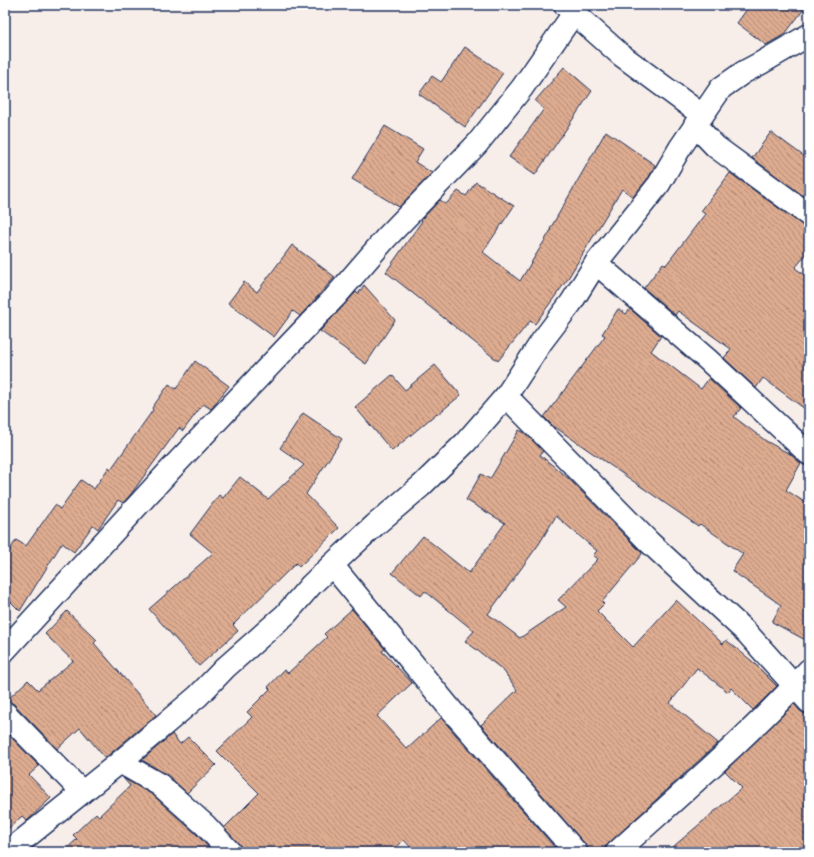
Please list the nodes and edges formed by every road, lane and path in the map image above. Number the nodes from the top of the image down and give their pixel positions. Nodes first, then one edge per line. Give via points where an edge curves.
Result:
1 (570, 9) edge
2 (809, 35) edge
3 (702, 116) junction
4 (809, 215) edge
5 (596, 263) junction
6 (506, 396) junction
7 (809, 454) edge
8 (332, 565) junction
9 (5, 650) edge
10 (809, 670) edge
11 (794, 686) junction
12 (809, 702) edge
13 (5, 713) edge
14 (120, 762) junction
15 (82, 792) junction
16 (8, 852) edge
17 (230, 852) edge
18 (576, 852) edge
19 (617, 852) edge

1 - 3 street via 621,55
1 - 9 street via 522,88 477,144 386,238 335,297 171,469
2 - 3 street via 721,88
3 - 4 street via 716,146
3 - 5 street via 659,184
5 - 6 street
5 - 7 street via 708,360
6 - 8 street via 466,443 422,486
6 - 11 street via 649,542 747,633
8 - 14 street via 286,614 198,696
8 - 18 street via 452,711
10 - 11 street
11 - 12 street
11 - 19 street via 709,769
13 - 15 street
14 - 15 street
14 - 17 street via 160,785 205,825
15 - 16 street

